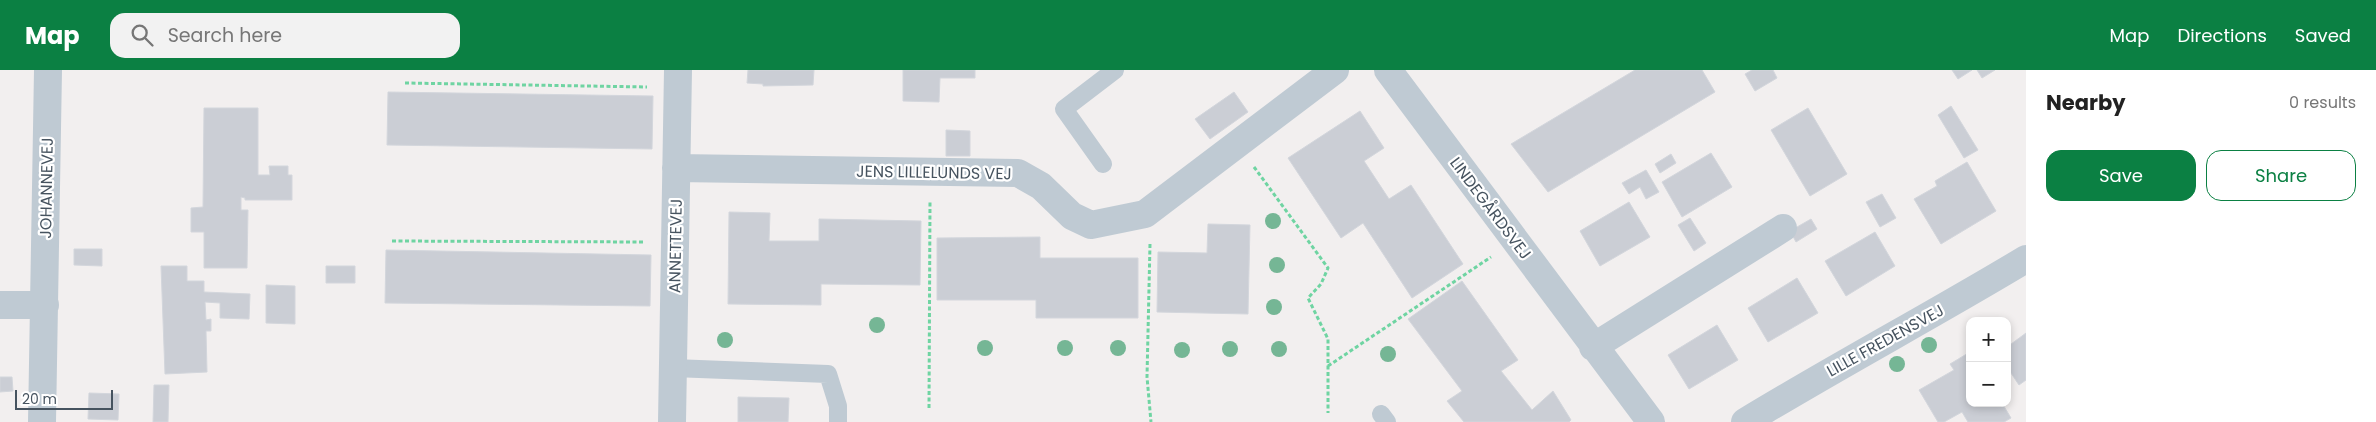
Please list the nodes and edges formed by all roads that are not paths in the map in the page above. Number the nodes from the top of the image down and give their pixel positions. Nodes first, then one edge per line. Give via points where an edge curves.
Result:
1 (48, 70) edge
2 (1115, 70) edge
3 (1335, 70) edge
4 (1388, 70) edge
5 (677, 79) edge
6 (1104, 164) dead end
7 (676, 168) junction
8 (1782, 228) dead end
9 (2026, 259) edge
10 (0, 305) edge
11 (44, 305) junction
12 (1594, 347) junction
13 (672, 368) junction
14 (42, 422) edge
15 (672, 422) edge
16 (838, 422) edge
17 (1650, 422) edge
18 (1744, 422) edge

1 - 11 street, JOHANNEVEJ
2 - 6 lane via 1064,109
3 - 7 street, JENS LILLELUNDS VEJ via 1145,214 1090,225 1072,216 1041,186 1018,173
4 - 12 street, LINDEGÅRDSVEJ
5 - 7 street, ANNETTEVEJ
7 - 13 street, ANNETTEVEJ
8 - 12 street
9 - 18 street, LILLE FREDENSVEJ
10 - 11 street
11 - 14 street, JOHANNEVEJ
12 - 17 street, LINDEGÅRDSVEJ
13 - 15 street, ANNETTEVEJ
13 - 16 lane via 828,374 838,406

